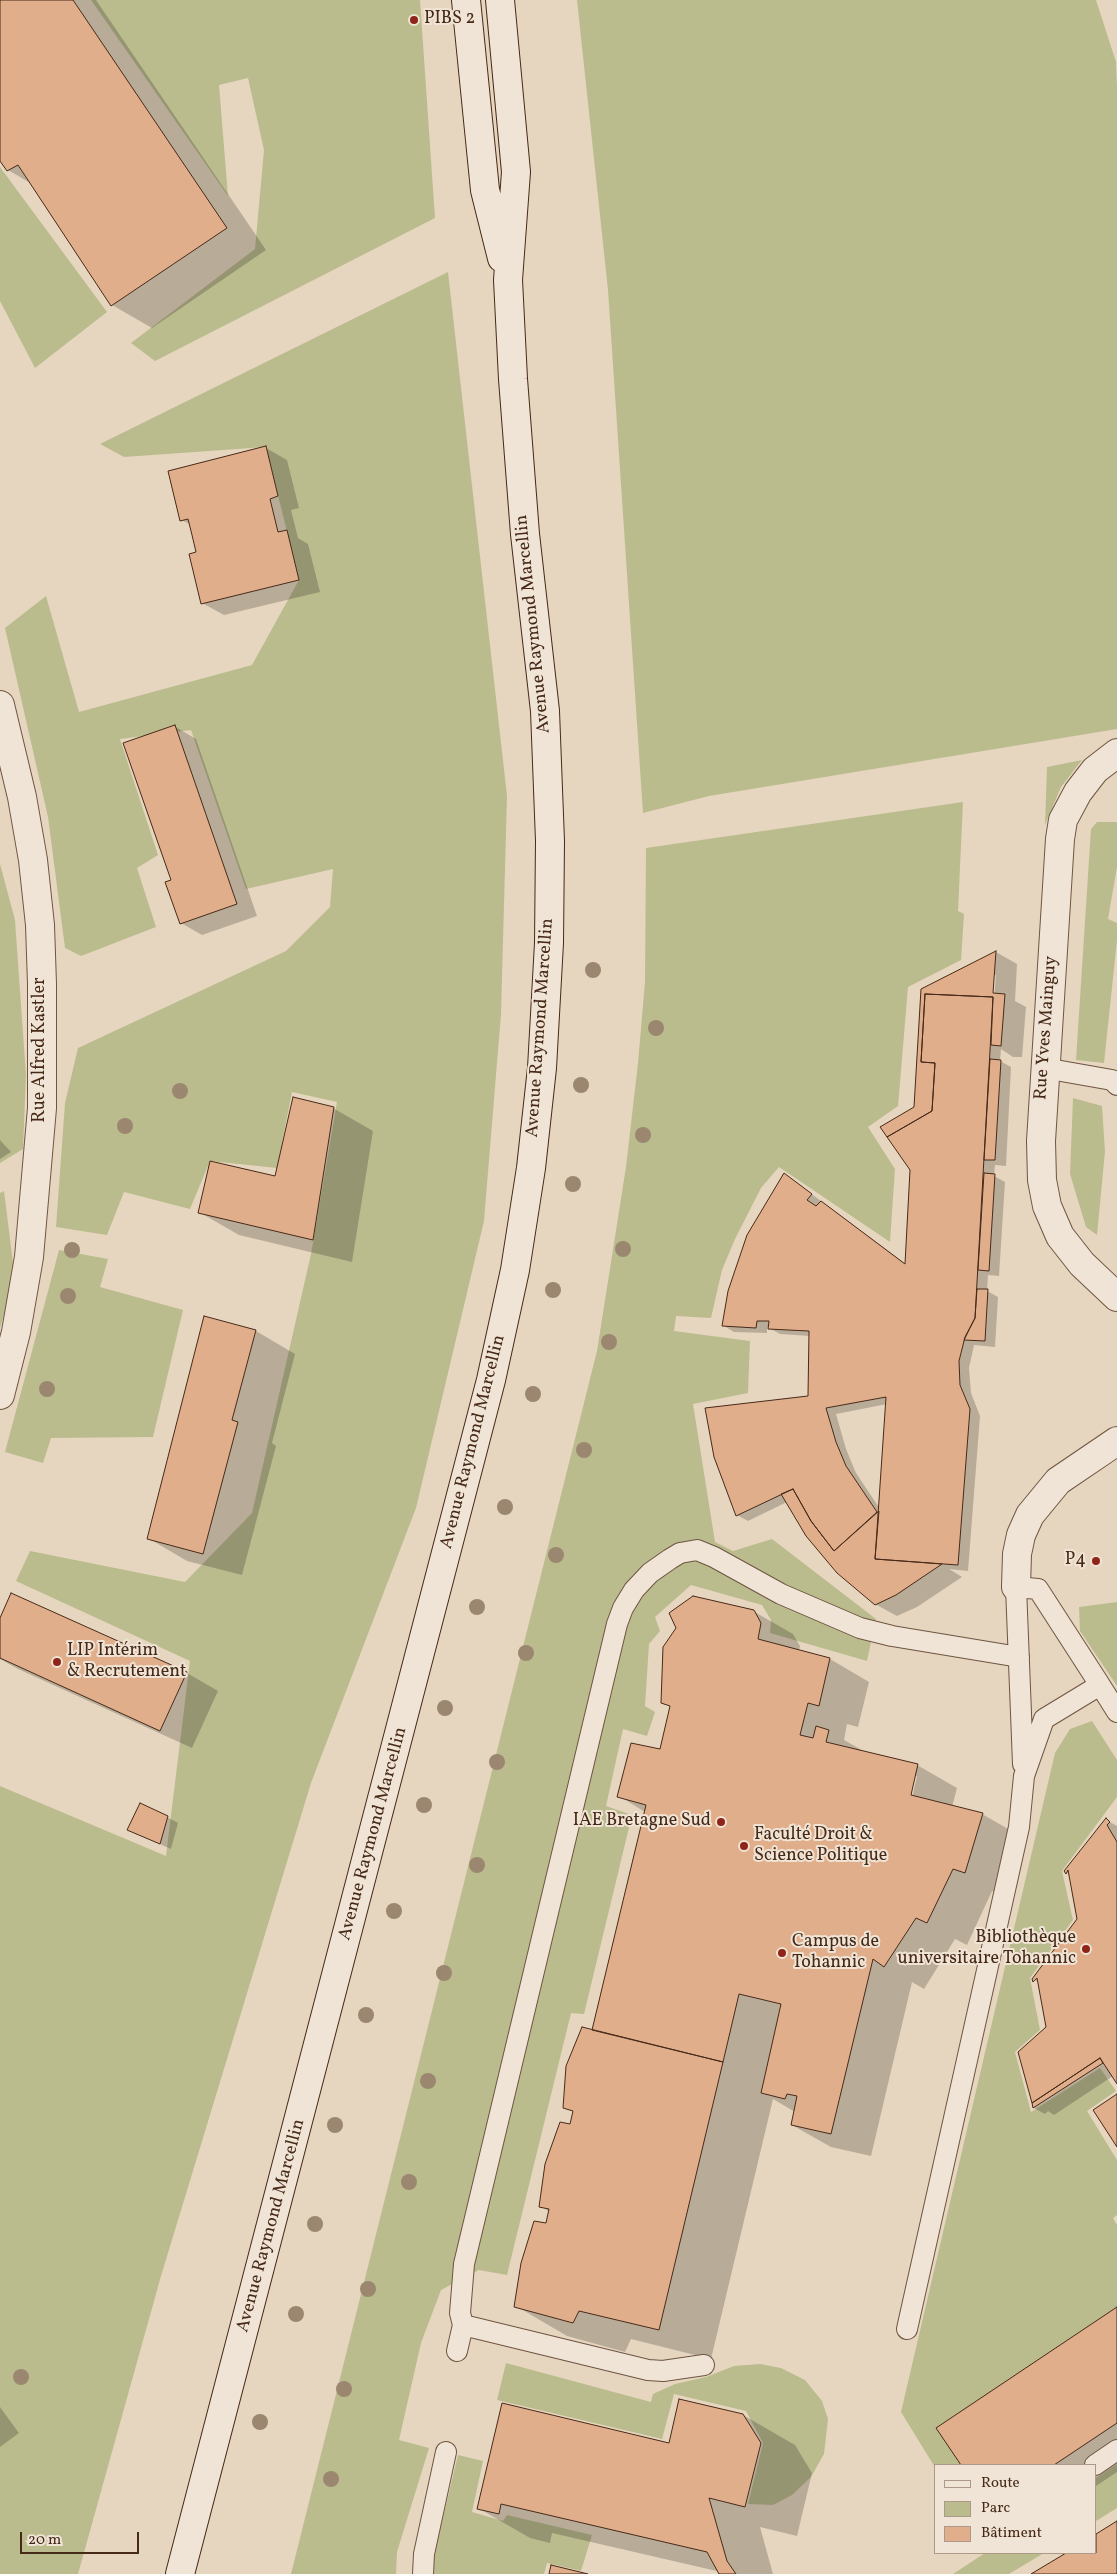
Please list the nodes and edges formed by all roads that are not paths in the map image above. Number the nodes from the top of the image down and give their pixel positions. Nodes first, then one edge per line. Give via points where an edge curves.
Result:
1 (466, 0) edge
2 (500, 0) edge
3 (508, 280) junction
4 (0, 705) edge
5 (1117, 753) edge
6 (1044, 1068) junction
7 (1117, 1086) edge
8 (1117, 1297) edge
9 (0, 1396) edge
10 (1115, 1446) edge
11 (1016, 1587) junction
12 (1019, 1657) junction
13 (1100, 1685) junction
14 (1117, 1712) edge
15 (1024, 1776) junction
16 (463, 2326) junction
17 (907, 2329) dead end
18 (457, 2351) dead end
19 (704, 2364) dead end
20 (1117, 2450) edge
21 (446, 2452) dead end
22 (1096, 2464) edge
23 (180, 2574) edge
24 (423, 2574) edge

1 - 3 main road, Avenue Raymond Marcellin via 485,190
2 - 3 main road, Avenue Raymond Marcellin via 516,172
3 - 23 main road, Avenue Raymond Marcellin via 525,534 545,711 550,851 542,1068 531,1168 515,1270 488,1389
4 - 9 main road, Rue Alfred Kastler via 22,797 40,925 42,1108 29,1258
5 - 6 main road, Rue Yves Mainguy via 1095,770 1063,820
6 - 7 lane via 1112,1080
6 - 8 main road, Rue Yves Mainguy via 1040,1141 1047,1206 1069,1249
10 - 11 main road via 1058,1481 1030,1515 1021,1535
11 - 12 lane
11 - 13 lane via 1038,1589
12 - 15 lane
12 - 16 lane via 860,1628 781,1594 697,1550 670,1559 634,1590 617,1624 466,2254 460,2294
13 - 14 lane
13 - 15 lane via 1044,1718
15 - 17 lane via 1018,1827
16 - 18 lane
16 - 19 lane via 648,2370 663,2371
20 - 22 lane
21 - 24 lane via 424,2554

